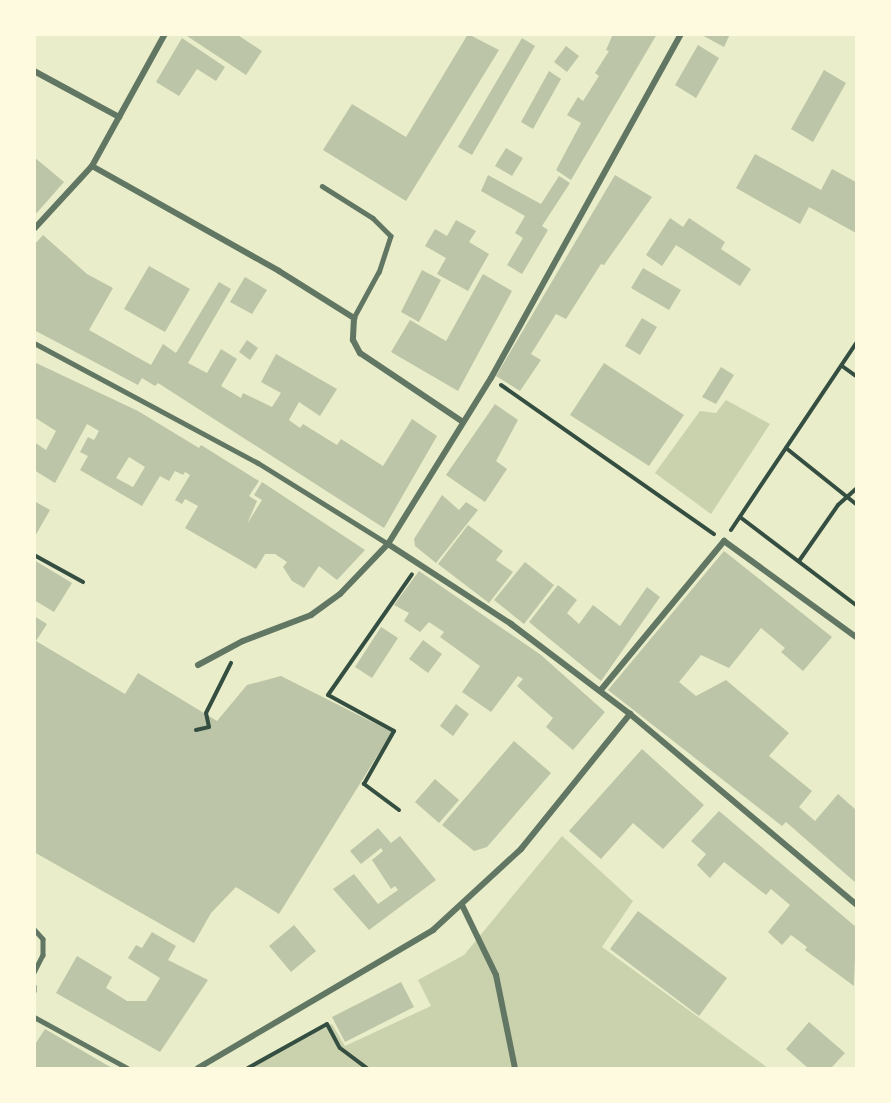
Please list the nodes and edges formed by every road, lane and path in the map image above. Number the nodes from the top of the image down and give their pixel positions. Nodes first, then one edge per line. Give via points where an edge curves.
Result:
1 (165, 34) edge
2 (681, 34) edge
3 (34, 71) edge
4 (119, 117) junction
5 (92, 165) junction
6 (322, 186) dead end
7 (34, 229) edge
8 (354, 318) junction
9 (34, 343) edge
10 (856, 343) edge
11 (842, 366) junction
12 (856, 376) edge
13 (491, 378) junction
14 (463, 422) junction
15 (786, 448) junction
16 (856, 489) edge
17 (850, 499) junction
18 (856, 504) edge
19 (740, 517) junction
20 (724, 541) junction
21 (388, 544) junction
22 (34, 555) edge
23 (799, 561) junction
24 (419, 564) junction
25 (83, 582) dead end
26 (856, 605) edge
27 (856, 638) edge
28 (243, 641) junction
29 (198, 664) dead end
30 (600, 691) junction
31 (630, 714) junction
32 (196, 730) dead end
33 (399, 810) dead end
34 (856, 904) edge
35 (462, 905) junction
36 (34, 929) edge
37 (34, 973) edge
38 (34, 1017) edge
39 (127, 1068) edge
40 (198, 1068) edge
41 (248, 1068) edge
42 (367, 1068) edge
43 (514, 1068) edge

1 - 4 street
2 - 13 street
3 - 4 street
4 - 5 street
5 - 7 street
5 - 8 street
6 - 8 lane via 373,218 391,236 379,272
8 - 14 street via 353,340 360,353
9 - 21 street via 258,463
10 - 11 path
11 - 12 path
11 - 15 path
13 - 14 street
13 - 20 path
14 - 21 street
15 - 17 path
15 - 19 path
16 - 17 path
17 - 18 path
17 - 23 path via 838,505
19 - 20 path
19 - 23 path
20 - 27 street
20 - 30 street
21 - 24 street
21 - 28 street via 340,594 311,615
22 - 25 path
23 - 26 path
24 - 30 street via 511,624
24 - 33 path via 328,695 394,731 364,784
28 - 29 street
28 - 32 path via 206,713 209,727
30 - 31 street
31 - 34 street
31 - 35 street via 521,849
35 - 40 street via 433,930
35 - 43 street via 496,975
36 - 37 lane via 43,939 43,955
38 - 39 street
41 - 42 path via 327,1024 340,1048

